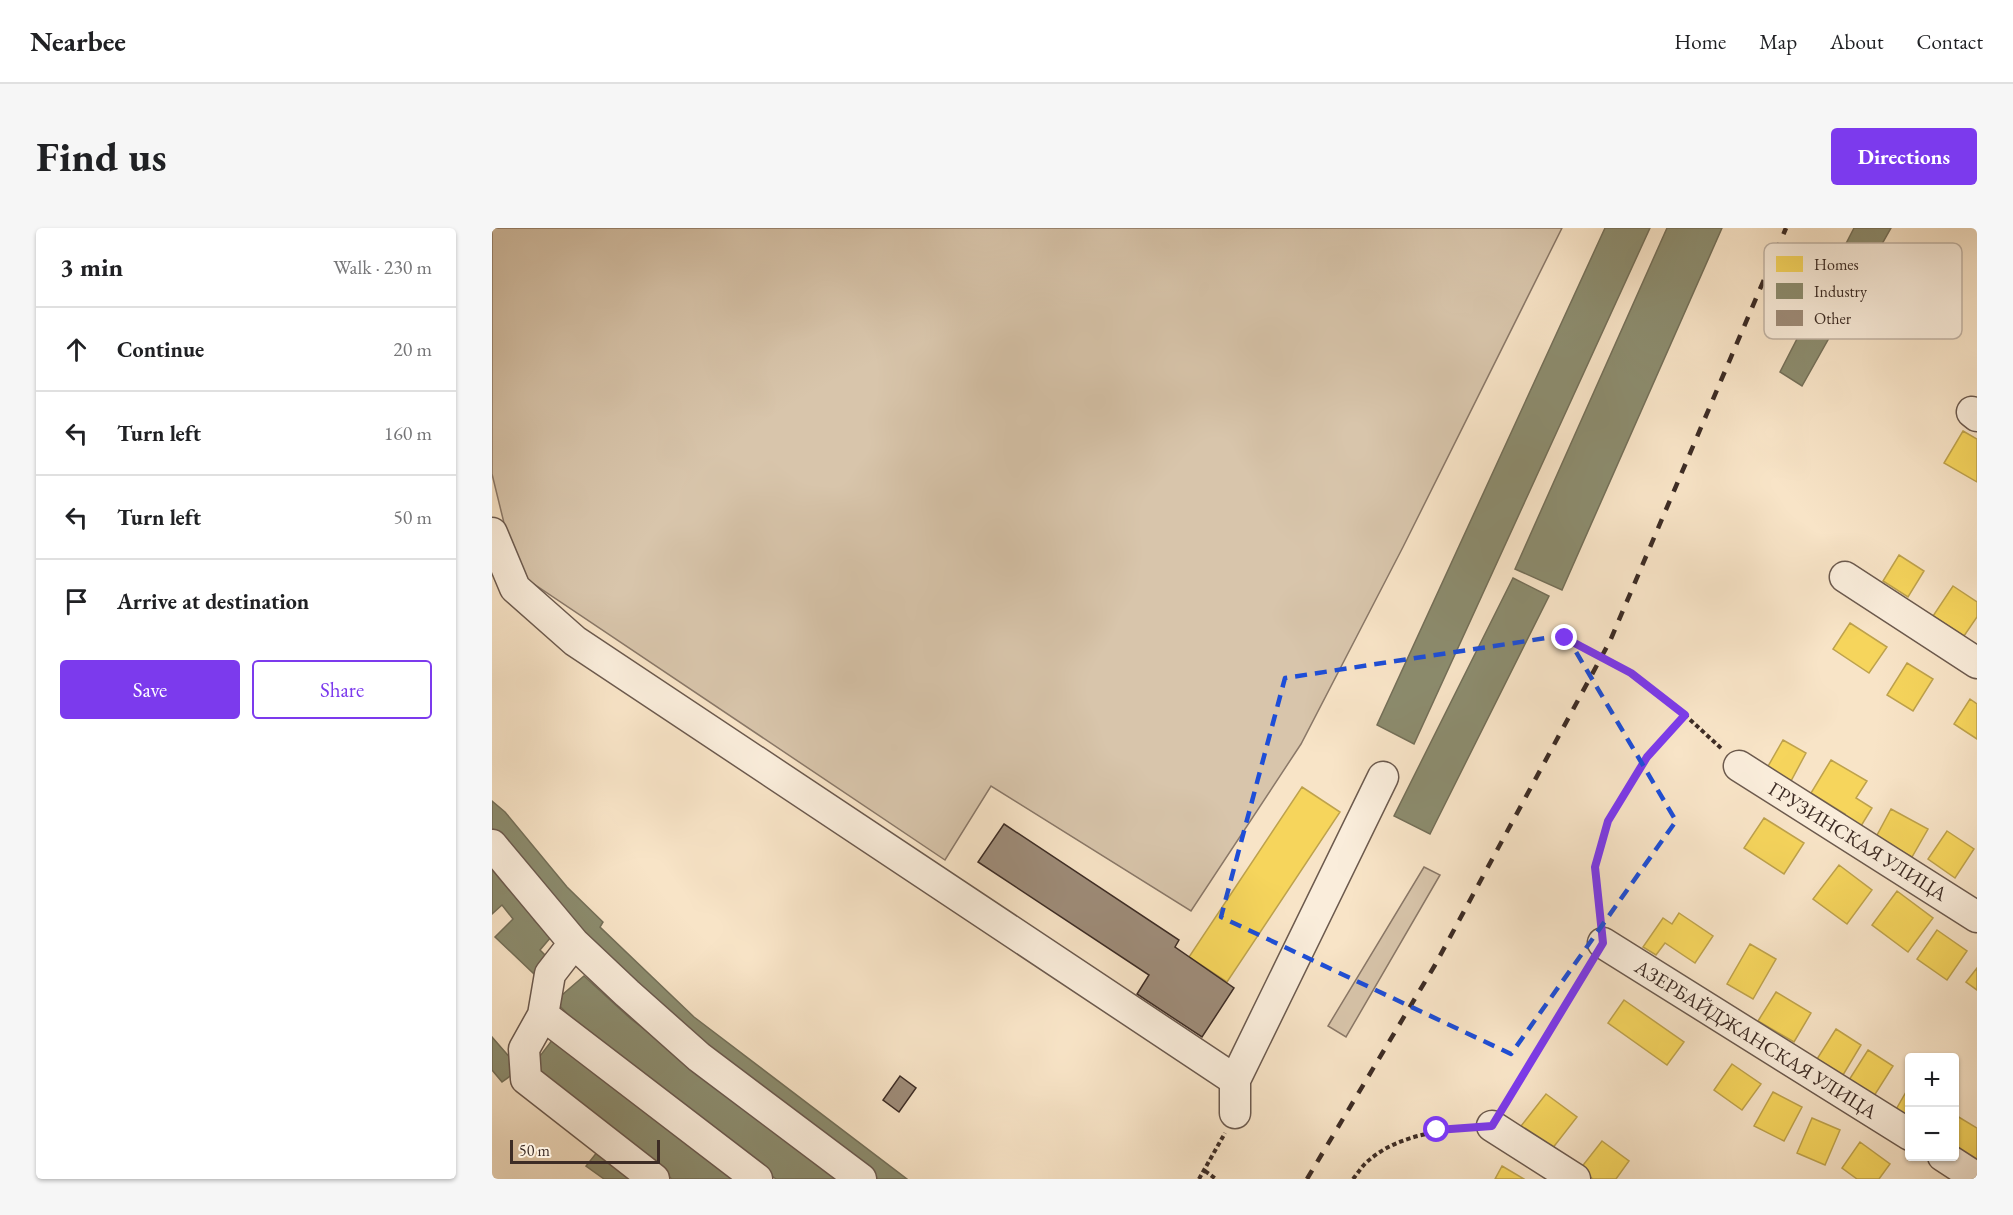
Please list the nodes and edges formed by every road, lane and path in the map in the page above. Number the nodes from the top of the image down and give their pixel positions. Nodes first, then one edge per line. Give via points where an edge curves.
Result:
1 (492, 533) edge
2 (1845, 577) dead end
3 (1565, 638) dead end
4 (1977, 663) edge
5 (1685, 715) junction
6 (1740, 766) joint
7 (1383, 777) dead end
8 (492, 845) edge
9 (1977, 917) edge
10 (574, 943) junction
11 (1603, 943) junction
12 (543, 1015) junction
13 (1235, 1080) junction
14 (1235, 1113) joint
15 (1492, 1126) junction
16 (1905, 1132) edge
17 (1951, 1161) edge
18 (1205, 1171) junction
19 (1977, 1178) edge
20 (654, 1179) edge
21 (757, 1179) edge
22 (861, 1179) edge
23 (1199, 1179) edge
24 (1216, 1179) edge
25 (1353, 1179) edge
26 (1575, 1179) edge

1 - 13 street via 515,588 575,641
2 - 4 street
3 - 5 path via 1631,673
5 - 6 path
5 - 11 path via 1647,757 1608,821 1595,867
6 - 9 street, ГРУЗИНСКАЯ УЛИЦА
7 - 13 street
8 - 10 street
10 - 12 street via 550,974
10 - 22 street via 699,1058
11 - 15 path
11 - 16 street, АЗЕРБАЙДЖАНСКАЯ УЛИЦА
12 - 20 street via 524,1049 526,1078
12 - 21 street
13 - 14 street
14 - 18 path
15 - 25 path via 1437,1130 1392,1145 1368,1161
15 - 26 street
17 - 19 street
18 - 23 path
18 - 24 path

